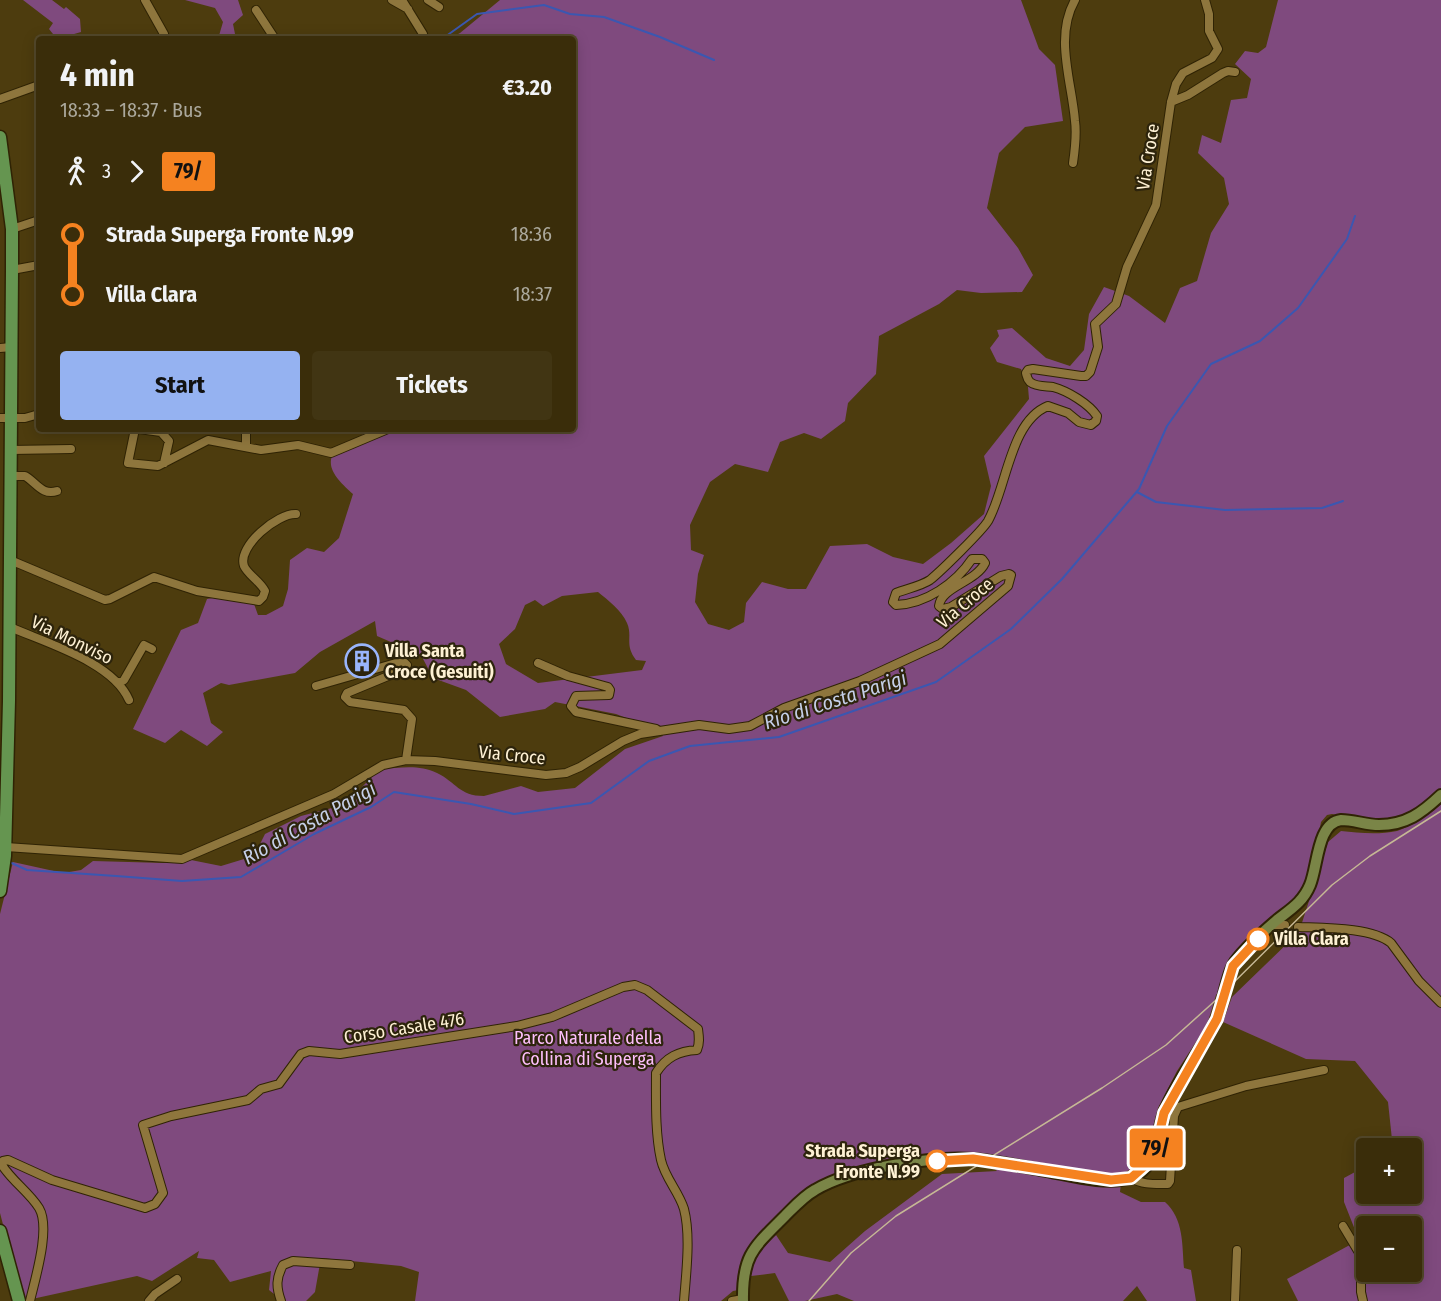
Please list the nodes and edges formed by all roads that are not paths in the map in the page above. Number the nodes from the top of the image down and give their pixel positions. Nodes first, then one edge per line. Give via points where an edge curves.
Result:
1 (145, 0) edge
2 (392, 0) edge
3 (428, 0) edge
4 (1075, 0) edge
5 (1205, 0) edge
6 (405, 3) edge
7 (439, 7) dead end
8 (256, 10) dead end
9 (162, 36) edge
10 (273, 36) edge
11 (422, 36) edge
12 (1235, 72) dead end
13 (36, 86) edge
14 (0, 99) edge
15 (1172, 102) junction
16 (0, 137) edge
17 (1073, 163) dead end
18 (36, 220) edge
19 (8, 223) edge
20 (36, 266) edge
21 (12, 270) junction
22 (6, 348) edge
23 (36, 415) edge
24 (6, 417) edge
25 (136, 432) edge
26 (161, 432) edge
27 (246, 432) edge
28 (381, 432) edge
29 (246, 446) junction
30 (71, 449) dead end
31 (11, 450) junction
32 (164, 463) junction
33 (10, 476) junction
34 (57, 491) dead end
35 (296, 514) dead end
36 (7, 554) edge
37 (10, 627) junction
38 (152, 649) dead end
39 (538, 663) dead end
40 (119, 683) junction
41 (316, 686) dead end
42 (129, 700) dead end
43 (660, 732) junction
44 (406, 760) junction
45 (4, 775) edge
46 (1441, 795) edge
47 (5, 856) junction
48 (0, 891) edge
49 (1271, 925) junction
50 (1285, 925) dead end
51 (1298, 927) dead end
52 (1441, 1003) edge
53 (1324, 1070) dead end
54 (1131, 1178) junction
55 (1343, 1226) dead end
56 (0, 1231) edge
57 (1237, 1250) dead end
58 (350, 1265) dead end
59 (177, 1279) dead end
60 (740, 1300) edge
61 (19, 1301) edge
62 (30, 1301) edge
63 (149, 1301) edge
64 (281, 1301) edge
65 (684, 1301) edge
66 (1235, 1301) edge
67 (1363, 1301) edge

1 - 9 street
2 - 6 street
3 - 7 street
4 - 17 street via 1067,22 1065,45 1076,121
5 - 15 street, Via Croce via 1217,53 1183,73
6 - 11 street
8 - 10 street
12 - 15 street via 1222,73
13 - 14 street
15 - 43 street, Via Croce via 1156,205 1127,267 1116,304 1095,324 1098,346 1090,372 1086,376 1033,369 1026,373 1030,382 1055,388 1078,400 1095,412 1096,421 1087,425 1048,406 1039,410 1019,436 987,523 928,581 896,593 893,602 901,605 929,596 978,558 984,566 944,595 939,606 951,607 1009,574 1012,579 1008,586 940,644 860,681 784,708 750,726 699,726
16 - 19 main road
18 - 19 street
19 - 21 main road
20 - 21 street
21 - 22 main road
22 - 24 main road
23 - 24 street
24 - 31 main road
25 - 32 street via 128,463
26 - 32 street via 169,441
27 - 29 street
28 - 29 street via 331,453 298,445 261,450
29 - 32 street via 208,440
30 - 31 street
31 - 33 main road
33 - 34 street via 25,476 42,489
33 - 36 main road
35 - 36 street via 271,523 245,554 246,569 265,591 259,601 197,591 154,577 105,600
36 - 37 main road
37 - 40 street, Via Monviso via 101,668
37 - 45 main road
38 - 40 street, Via Monviso via 144,645
39 - 43 street via 608,687 609,695 576,696 571,706 576,712
40 - 42 street, Via Monviso
41 - 44 street via 403,661 405,669 345,697 350,702 405,710 409,714 412,719
43 - 44 street, Via Croce via 623,741 566,773 546,775
44 - 47 street, Via Croce via 383,765 334,794 182,859
45 - 47 main road
46 - 49 street via 1423,813 1404,821 1380,825 1341,820 1331,823 1324,832 1306,894
47 - 48 main road
49 - 50 street
49 - 54 street via 1233,966 1217,1019 1164,1113 1155,1152
51 - 52 street via 1342,928 1385,938
53 - 54 street via 1246,1086 1178,1107 1174,1116 1170,1181 1151,1185
54 - 60 street via 1089,1179 961,1159 899,1165 841,1178 811,1192 753,1249 743,1276
55 - 67 street via 1361,1256
56 - 61 main road
57 - 66 street
58 - 64 street via 293,1261 283,1265 277,1279
59 - 63 street
62 - 65 street, Corso Casale 476 via 44,1226 41,1210 5,1171 3,1161 145,1208 155,1204 163,1192 143,1125 248,1100 261,1089 279,1083 309,1050 340,1054 517,1026 635,985 698,1029 697,1050 678,1052 656,1072 660,1156 685,1217

